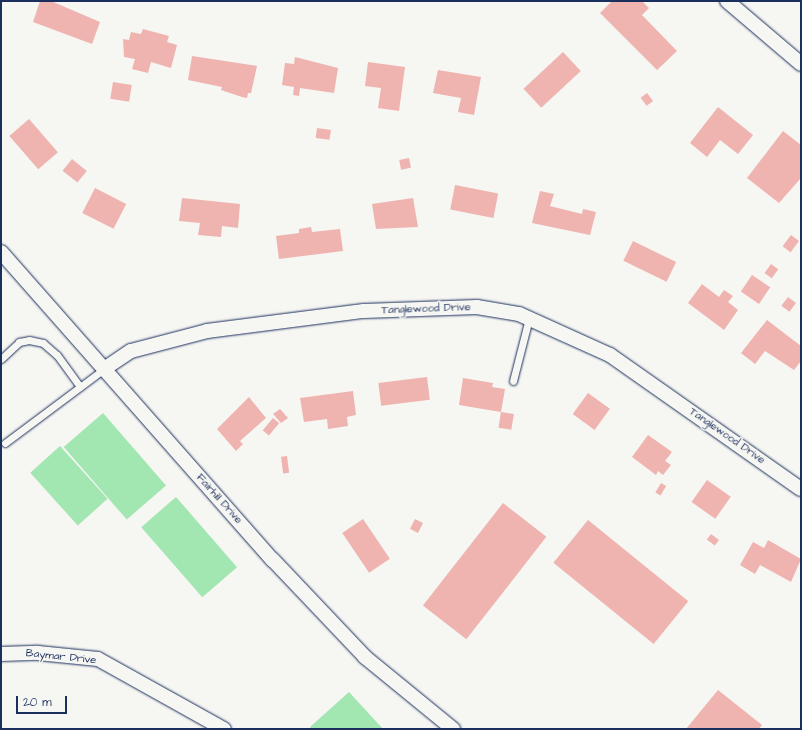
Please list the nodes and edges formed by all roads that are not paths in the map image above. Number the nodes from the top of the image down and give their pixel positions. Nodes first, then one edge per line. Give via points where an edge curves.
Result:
1 (726, 1) edge
2 (801, 64) edge
3 (1, 252) edge
4 (529, 318) junction
5 (1, 359) edge
6 (104, 369) junction
7 (513, 380) dead end
8 (80, 386) junction
9 (5, 444) dead end
10 (801, 489) edge
11 (1, 654) edge
12 (224, 729) edge
13 (453, 729) edge

1 - 2 street
3 - 6 street, Fairhill Drive
4 - 6 street, Tanglewood Drive via 477,307 364,311 207,331 130,351
4 - 7 lane
4 - 10 street, Tanglewood Drive via 610,355
5 - 8 lane via 19,342 29,340 43,343 57,355
6 - 8 lane
6 - 13 street, Fairhill Drive via 364,657
8 - 9 lane
11 - 12 street, Baymar Drive via 38,653 98,659

